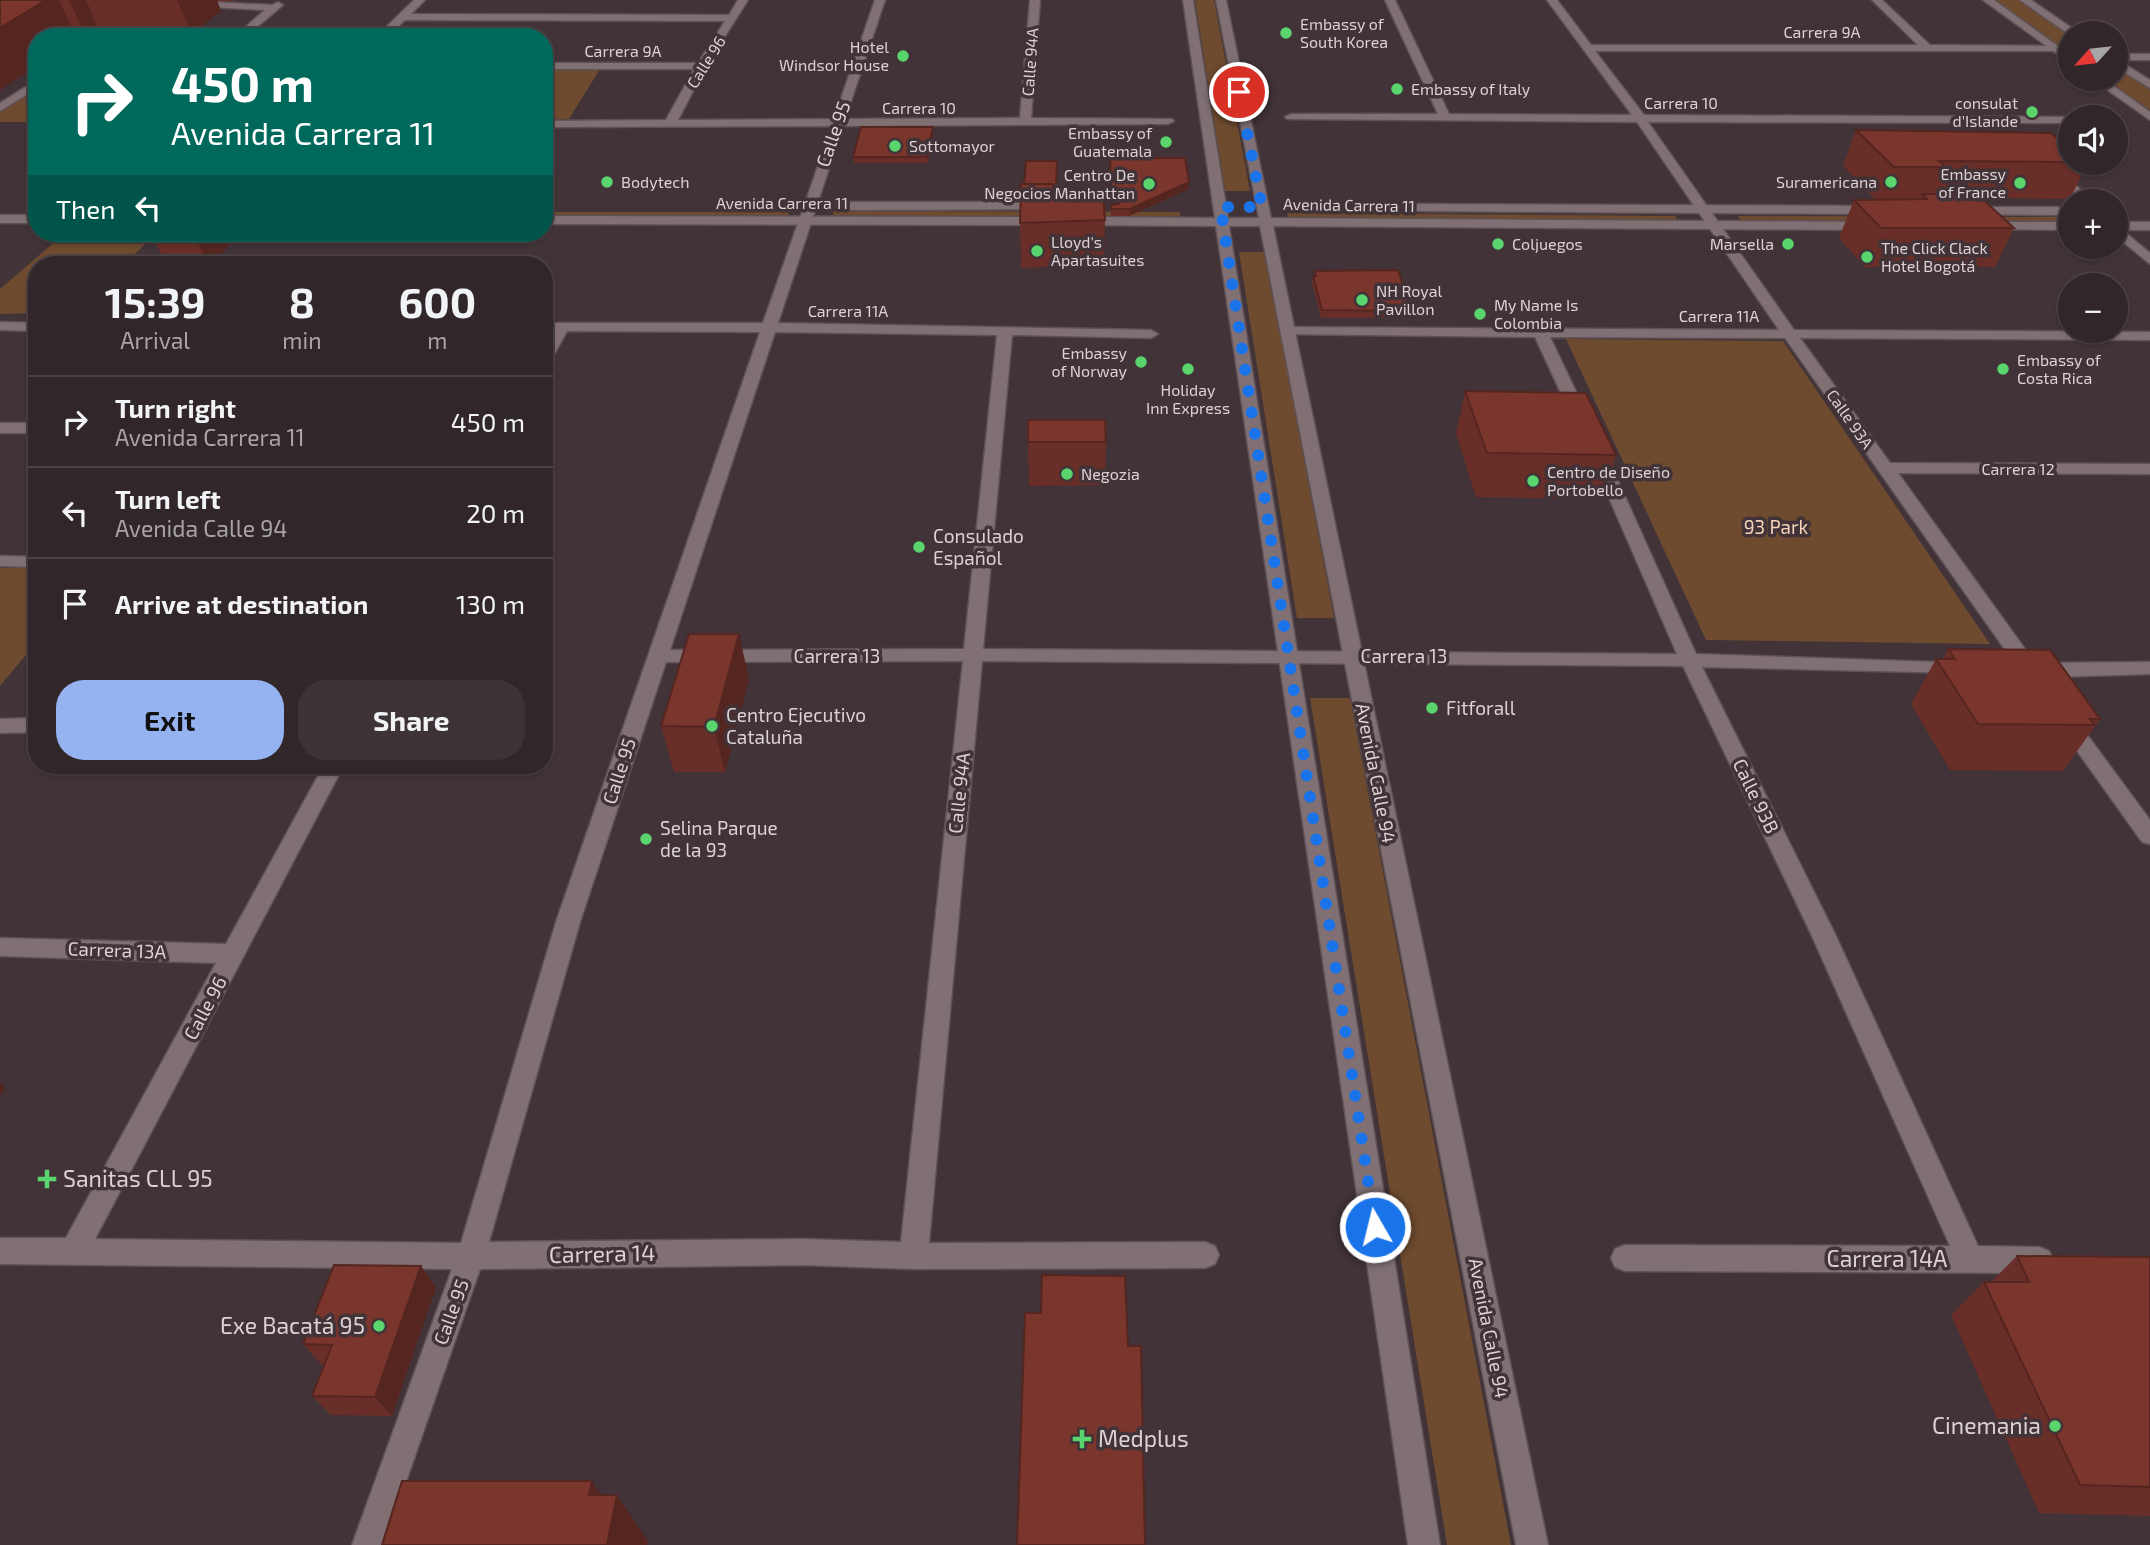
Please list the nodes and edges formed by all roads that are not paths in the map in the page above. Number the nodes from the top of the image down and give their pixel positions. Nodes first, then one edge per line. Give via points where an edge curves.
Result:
1 (283, 0) edge
2 (421, 0) edge
3 (743, 0) edge
4 (880, 0) edge
5 (1035, 0) edge
6 (1188, 0) edge
7 (1221, 0) edge
8 (1390, 0) edge
9 (1552, 0) edge
10 (1877, 0) edge
11 (1988, 0) edge
12 (2025, 0) edge
13 (178, 3) dead end
14 (274, 8) junction
15 (402, 17) junction
16 (734, 18) junction
17 (2058, 22) edge
18 (250, 28) edge
19 (391, 28) edge
20 (0, 30) edge
21 (28, 32) edge
22 (1589, 48) junction
23 (1927, 48) junction
24 (2055, 48) junction
25 (2058, 50) edge
26 (2150, 57) edge
27 (2128, 58) edge
28 (553, 66) edge
29 (701, 66) junction
30 (2128, 68) edge
31 (2150, 85) edge
32 (28, 89) edge
33 (2114, 91) edge
34 (0, 108) edge
35 (1291, 117) dead end
36 (1445, 117) junction
37 (2150, 117) edge
38 (1640, 118) junction
39 (1998, 120) junction
40 (2058, 120) edge
41 (1168, 121) dead end
42 (553, 124) edge
43 (670, 124) junction
44 (837, 124) junction
45 (1025, 124) junction
46 (2018, 138) edge
47 (2047, 165) edge
48 (2074, 189) edge
49 (1070, 206) edge
50 (1202, 207) dead end
51 (813, 208) junction
52 (1398, 208) dead end
53 (1702, 210) junction
54 (1246, 211) junction
55 (1893, 211) edge
56 (1948, 211) edge
57 (2058, 211) edge
58 (0, 219) edge
59 (28, 219) edge
60 (553, 220) edge
61 (1713, 225) junction
62 (1886, 226) edge
63 (1966, 226) edge
64 (2058, 226) edge
65 (2150, 226) edge
66 (2128, 227) edge
67 (2128, 239) edge
68 (2150, 260) edge
69 (0, 326) edge
70 (28, 327) edge
71 (553, 327) edge
72 (562, 327) junction
73 (768, 329) junction
74 (1005, 330) junction
75 (1287, 331) junction
76 (1541, 333) junction
77 (1151, 334) dead end
78 (1790, 334) junction
79 (2150, 336) edge
80 (553, 344) edge
81 (0, 428) edge
82 (28, 428) edge
83 (1885, 468) junction
84 (2150, 469) edge
85 (0, 561) edge
86 (28, 562) edge
87 (972, 655) junction
88 (657, 656) junction
89 (1289, 656) junction
90 (1353, 656) junction
91 (1688, 658) junction
92 (1978, 667) edge
93 (2006, 668) edge
94 (2150, 668) edge
95 (2029, 669) junction
96 (2044, 690) edge
97 (2058, 708) edge
98 (0, 726) edge
99 (28, 726) edge
100 (329, 774) edge
101 (2150, 836) edge
102 (0, 947) edge
103 (234, 954) junction
104 (0, 1251) edge
105 (74, 1251) junction
106 (914, 1255) junction
107 (1205, 1255) dead end
108 (471, 1256) junction
109 (1625, 1258) dead end
110 (1970, 1260) junction
111 (2067, 1261) edge
112 (368, 1545) edge
113 (1424, 1545) edge
114 (1532, 1545) edge

1 - 14 street
2 - 15 street
3 - 16 street, Calle 96
4 - 44 street, Calle 95
5 - 45 street, Calle 94A
6 - 54 street, Avenida Calle 94
7 - 54 street, Avenida Calle 94
8 - 36 street
9 - 22 street, Calle 93A
10 - 23 street
11 - 24 street
12 - 17 street
13 - 14 street
14 - 18 street
15 - 16 street
15 - 19 street
16 - 29 street, Calle 96
20 - 21 street
22 - 23 street, Carrera 9A
22 - 38 street, Calle 93A
23 - 24 street, Carrera 9A
24 - 25 street
26 - 27 street
28 - 29 street, Carrera 9A
29 - 43 street, Calle 96
30 - 31 street
32 - 34 street
33 - 37 street
35 - 36 street, Carrera 10
36 - 38 street, Carrera 10
38 - 39 street, Carrera 10
38 - 53 street, Calle 93A
39 - 40 street, Carrera 10
39 - 46 street
41 - 45 street, Carrera 10
42 - 43 street, Carrera 10
43 - 44 street, Carrera 10
44 - 45 street, Carrera 10
44 - 51 street, Calle 95
47 - 48 street
49 - 51 street, Avenida Carrera 11
50 - 54 street, Avenida Carrera 11
51 - 54 street, Avenida Carrera 11
51 - 60 street, Avenida Carrera 11
51 - 73 street, Calle 95
52 - 53 street, Avenida Carrera 11
53 - 55 street, Avenida Carrera 11
53 - 61 street, Calle 93A
54 - 61 street, Avenida Carrera 11
54 - 75 street, Avenida Calle 94
54 - 89 street, Avenida Calle 94
56 - 57 street
58 - 59 street
61 - 62 street, Avenida Carrera 11
61 - 78 street, Calle 93A
63 - 64 street
65 - 66 street
67 - 68 street
69 - 70 street
71 - 72 street, Carrera 11A
72 - 73 street, Carrera 11A
72 - 80 street
73 - 74 street, Carrera 11A
73 - 88 street, Calle 95
74 - 77 street, Carrera 11A
74 - 87 street, Calle 94A
75 - 76 street, Carrera 11A
75 - 90 street, Avenida Calle 94
76 - 78 street, Carrera 11A
76 - 91 street, Calle 93B
78 - 79 street, Carrera 11A
78 - 83 street, Calle 93A
81 - 82 street
83 - 84 street, Carrera 12
83 - 95 street, Calle 93A
85 - 86 street
87 - 88 street, Carrera 13
87 - 89 street, Carrera 13
87 - 106 street, Calle 94A
88 - 108 street, Calle 95 via 568,922
89 - 90 street, Carrera 13
89 - 113 street, Avenida Calle 94
90 - 91 street, Carrera 13
90 - 114 street, Avenida Calle 94
91 - 92 street, Carrera 13
91 - 110 street, Calle 93B via 1824,936
93 - 95 street
94 - 95 street
95 - 96 street, Calle 93A
97 - 101 street
98 - 99 street
100 - 103 street, Calle 96
102 - 103 street, Carrera 13A
103 - 105 street, Calle 96
104 - 105 street, Carrera 14
105 - 108 street, Carrera 14
106 - 107 street, Carrera 14
106 - 108 street, Carrera 14
108 - 112 street, Calle 95
109 - 110 street, Carrera 14A
110 - 111 street, Carrera 14A

